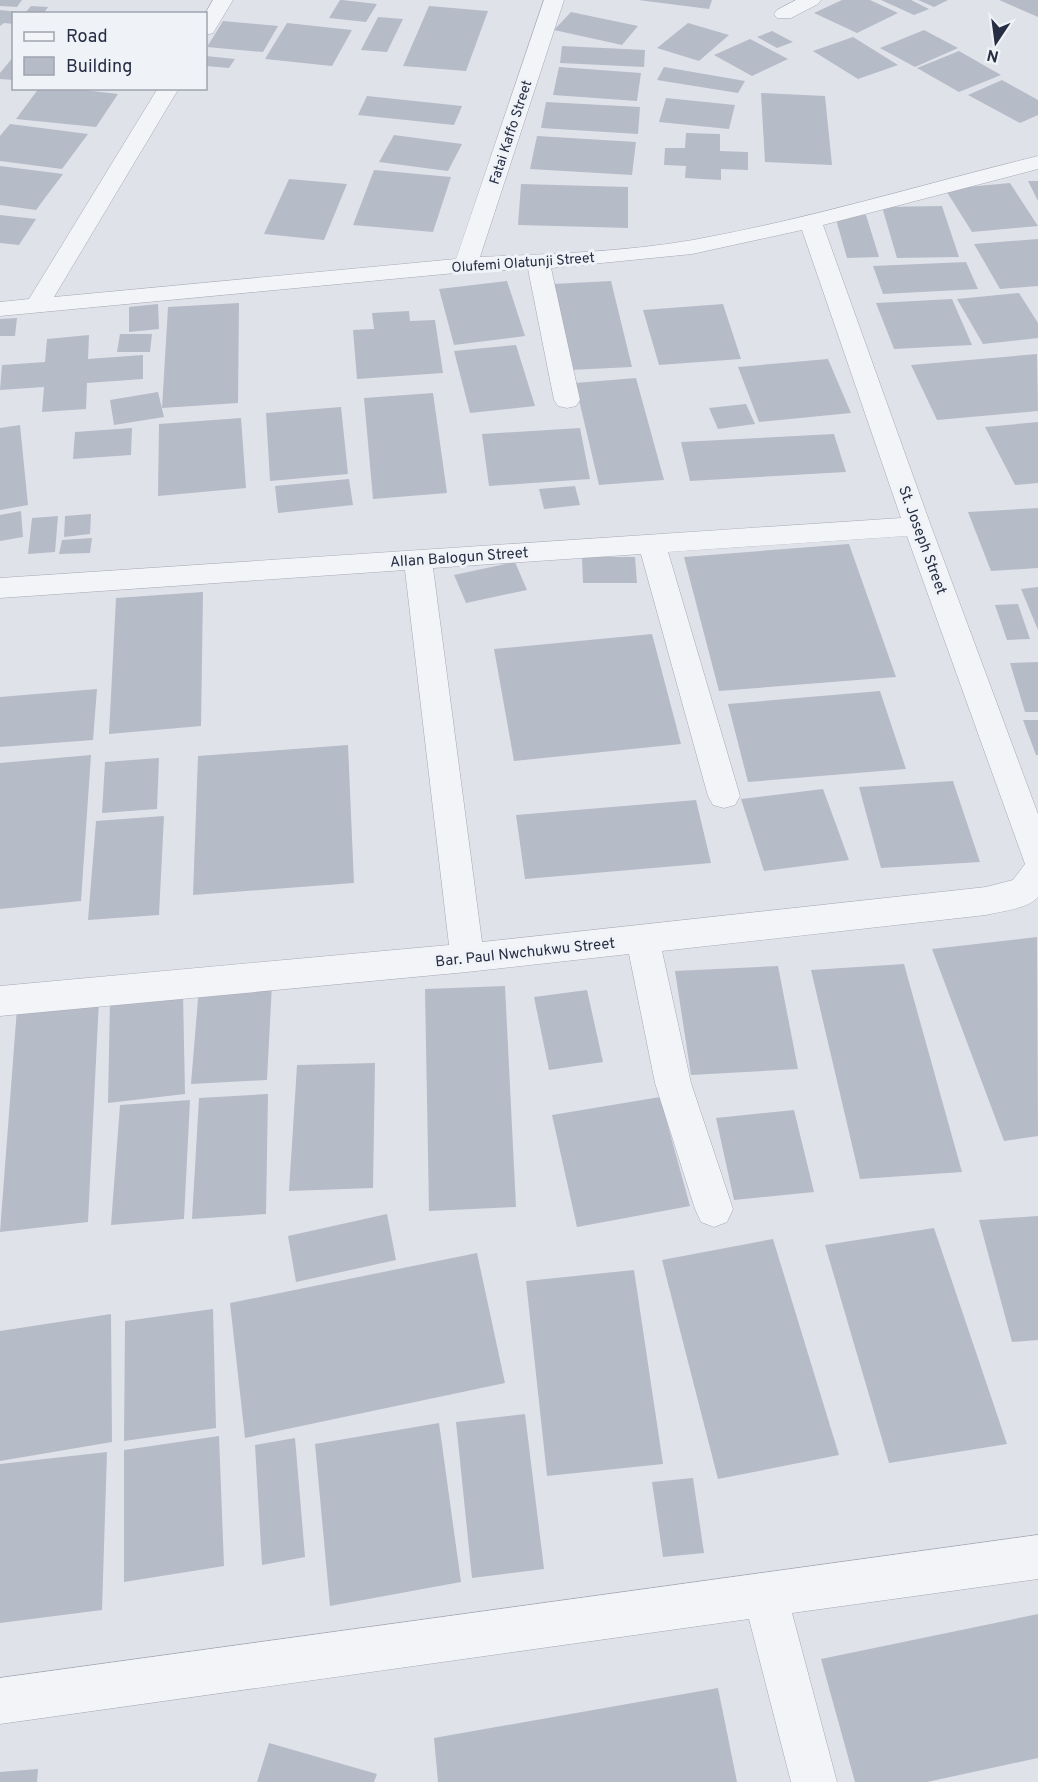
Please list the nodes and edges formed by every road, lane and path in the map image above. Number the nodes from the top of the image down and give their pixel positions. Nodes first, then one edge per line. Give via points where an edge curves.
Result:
1 (223, 0) edge
2 (554, 0) edge
3 (811, 0) edge
4 (784, 14) dead end
5 (207, 27) edge
6 (168, 90) edge
7 (1038, 162) edge
8 (810, 221) junction
9 (538, 261) junction
10 (466, 265) junction
11 (37, 306) junction
12 (0, 309) edge
13 (567, 400) dead end
14 (917, 526) junction
15 (652, 544) junction
16 (418, 560) junction
17 (0, 588) edge
18 (723, 796) dead end
19 (1038, 857) edge
20 (1038, 871) edge
21 (643, 939) junction
22 (467, 958) junction
23 (0, 1001) edge
24 (714, 1209) dead end
25 (1038, 1557) edge
26 (765, 1595) junction
27 (0, 1701) edge
28 (814, 1782) edge

1 - 5 street
2 - 10 street, Fatai Kaffo Street
3 - 4 street
6 - 11 street
7 - 8 street, Olufemi Olatunji Street
8 - 9 street, Olufemi Olatunji Street via 692,247
8 - 14 street, St. Joseph Street
9 - 10 street, Olufemi Olatunji Street
9 - 13 street
10 - 11 street, Olufemi Olatunji Street
11 - 12 street, Olufemi Olatunji Street
14 - 15 street, Allan Balogun Street
14 - 19 street, St. Joseph Street
15 - 16 street, Allan Balogun Street
15 - 18 street
16 - 17 street, Allan Balogun Street
16 - 22 street
20 - 21 street, Bar. Paul Nwchukwu Street via 1024,891 986,901
21 - 22 street, Bar. Paul Nwchukwu Street
21 - 24 street via 673,1083
22 - 23 street, Bar. Paul Nwchukwu Street
25 - 26 street
26 - 27 street
26 - 28 street

